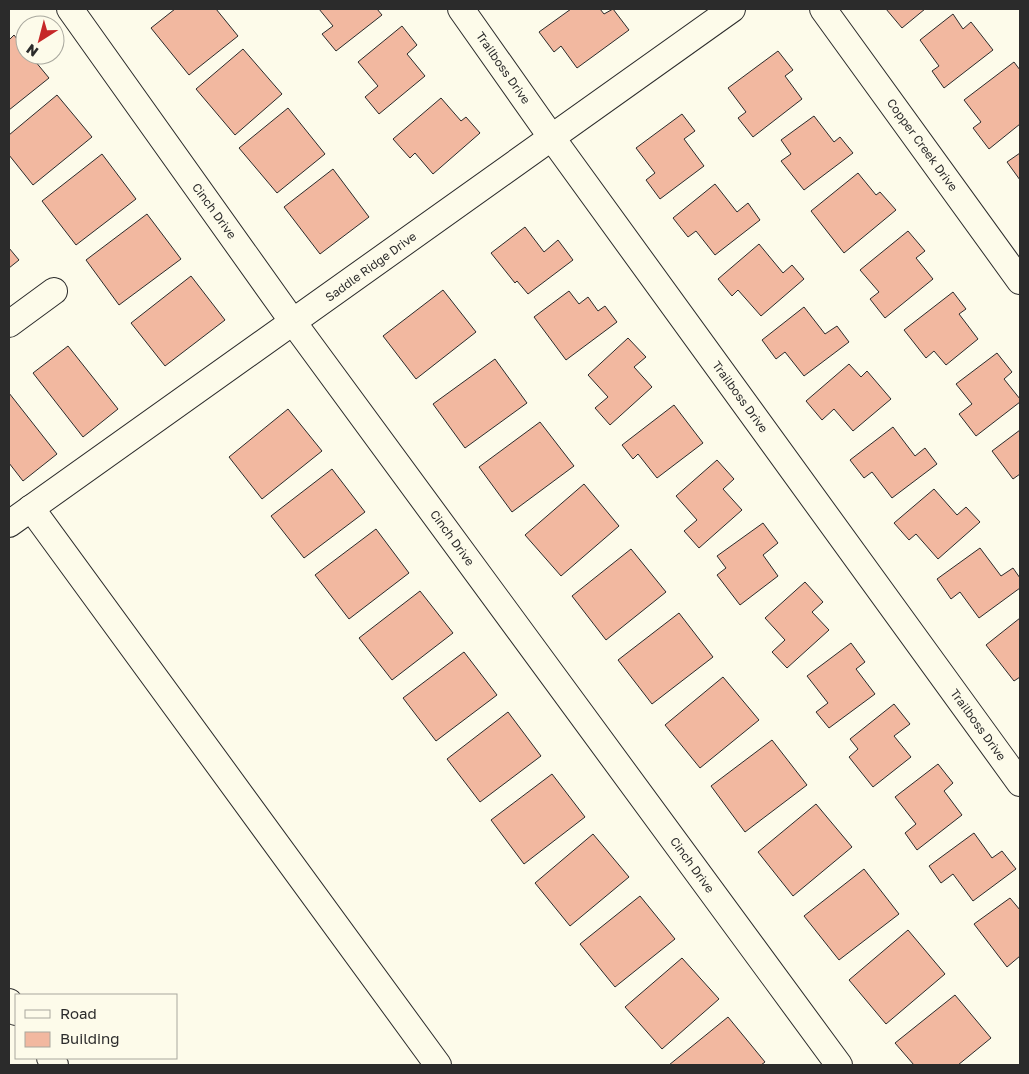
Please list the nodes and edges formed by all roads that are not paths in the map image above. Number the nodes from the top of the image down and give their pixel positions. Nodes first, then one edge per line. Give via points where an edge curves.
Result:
1 (70, 9) edge
2 (461, 9) edge
3 (732, 9) edge
4 (823, 9) edge
5 (552, 138) junction
6 (1020, 281) edge
7 (54, 291) dead end
8 (294, 322) junction
9 (9, 324) edge
10 (31, 508) junction
11 (9, 524) edge
12 (1020, 784) edge
13 (438, 1065) edge
14 (839, 1065) edge

1 - 8 street, Cinch Drive
2 - 5 street, Trailboss Drive
3 - 5 street, Saddle Ridge Drive
4 - 6 street, Copper Creek Drive
5 - 8 street, Saddle Ridge Drive
5 - 12 street, Trailboss Drive
7 - 9 street
8 - 10 street, Saddle Ridge Drive
8 - 14 street, Cinch Drive
10 - 11 street, Saddle Ridge Drive
10 - 13 street

